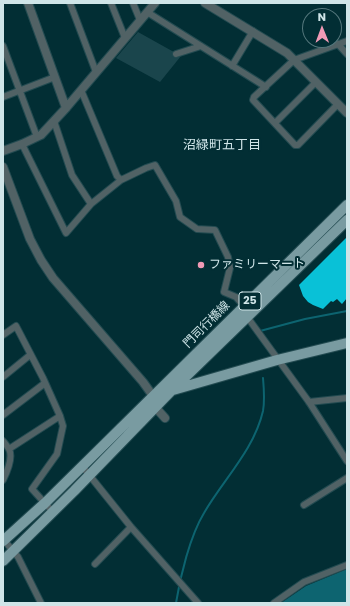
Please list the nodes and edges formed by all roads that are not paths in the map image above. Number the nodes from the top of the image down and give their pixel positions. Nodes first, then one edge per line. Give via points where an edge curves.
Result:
1 (28, 3) edge
2 (70, 3) edge
3 (111, 3) edge
4 (134, 3) edge
5 (155, 3) edge
6 (206, 3) edge
7 (147, 12) junction
8 (140, 20) junction
9 (253, 32) junction
10 (125, 38) junction
11 (3, 46) edge
12 (201, 46) junction
13 (327, 48) edge
14 (176, 54) dead end
15 (294, 60) junction
16 (232, 66) junction
17 (96, 72) junction
18 (55, 76) junction
19 (316, 82) junction
20 (266, 86) junction
21 (19, 90) junction
22 (81, 90) junction
23 (3, 97) edge
24 (338, 104) junction
25 (66, 108) junction
26 (347, 113) edge
27 (54, 121) junction
28 (275, 124) junction
29 (37, 137) junction
30 (22, 144) junction
31 (3, 152) edge
32 (3, 167) edge
33 (121, 180) junction
34 (7, 188) edge
35 (91, 204) junction
36 (347, 205) edge
37 (347, 220) edge
38 (244, 311) junction
39 (3, 335) edge
40 (347, 343) edge
41 (30, 355) junction
42 (277, 360) junction
43 (200, 363) junction
44 (3, 377) edge
45 (212, 379) junction
46 (45, 383) junction
47 (171, 391) junction
48 (153, 396) junction
49 (347, 398) edge
50 (308, 402) junction
51 (156, 408) junction
52 (3, 415) edge
53 (60, 416) junction
54 (165, 418) dead end
55 (3, 441) edge
56 (9, 449) junction
57 (9, 460) junction
58 (347, 461) edge
59 (3, 464) edge
60 (82, 466) junction
61 (90, 475) junction
62 (347, 478) edge
63 (3, 480) edge
64 (45, 503) junction
65 (304, 505) dead end
66 (53, 512) junction
67 (131, 527) junction
68 (3, 541) edge
69 (14, 550) junction
70 (3, 561) edge
71 (95, 564) dead end
72 (347, 565) edge
73 (41, 603) edge
74 (198, 603) edge
75 (274, 603) edge

1 - 18 street
2 - 17 street
3 - 10 street
4 - 8 street
5 - 7 street
6 - 9 street
7 - 8 street
7 - 12 street
8 - 10 street
9 - 15 street
9 - 16 street
10 - 17 street
11 - 21 street
12 - 14 street
12 - 16 street
13 - 15 street
15 - 19 street
15 - 20 street
16 - 20 street
17 - 22 street
18 - 21 street
18 - 25 street
19 - 24 street
19 - 28 street
20 - 28 street via 253,100
21 - 23 street
21 - 29 street
22 - 25 street
22 - 33 street via 117,176
24 - 26 street
24 - 28 street via 298,145 295,145
25 - 27 street
27 - 29 street
27 - 35 street via 72,175
29 - 30 street
30 - 31 street
30 - 35 street via 66,233
32 - 34 street
33 - 35 street
33 - 38 street via 155,165 176,201 180,217 197,229 215,230 228,256 230,268 224,292 236,297
34 - 48 street via 30,239 53,278
36 - 38 main road, 門司行橋線 / 25
37 - 38 main road, 門司行橋線 / 25
38 - 42 street
38 - 43 main road, 門司行橋線 / 25
38 - 48 main road, 門司行橋線 / 25
39 - 41 street via 16,326
40 - 42 main road, 門司行橋線 / 25
41 - 44 street
41 - 46 street
42 - 45 main road, 門司行橋線 / 25
42 - 50 street
43 - 45 main road
43 - 47 main road, 門司行橋線 / 25
45 - 47 main road, 門司行橋線 / 25
46 - 52 street
46 - 53 street
47 - 48 main road, 門司行橋線 / 25
47 - 51 main road, 門司行橋線 / 25
48 - 51 street
48 - 60 main road, 門司行橋線 / 25
49 - 50 street
50 - 58 street
51 - 54 street
51 - 61 main road, 門司行橋線 / 25
53 - 56 street
53 - 64 street via 63,426 57,454 32,489
55 - 56 street
56 - 57 street
57 - 59 street
57 - 63 street
60 - 61 street
60 - 64 main road, 門司行橋線 / 25
61 - 66 main road, 門司行橋線 / 25
61 - 67 street
62 - 65 street
64 - 66 street
64 - 68 main road, 門司行橋線 / 25
66 - 69 main road, 門司行橋線 / 25
67 - 71 street
67 - 74 street
68 - 69 street
69 - 70 main road, 門司行橋線 / 25
69 - 73 street
72 - 75 street via 304,582

